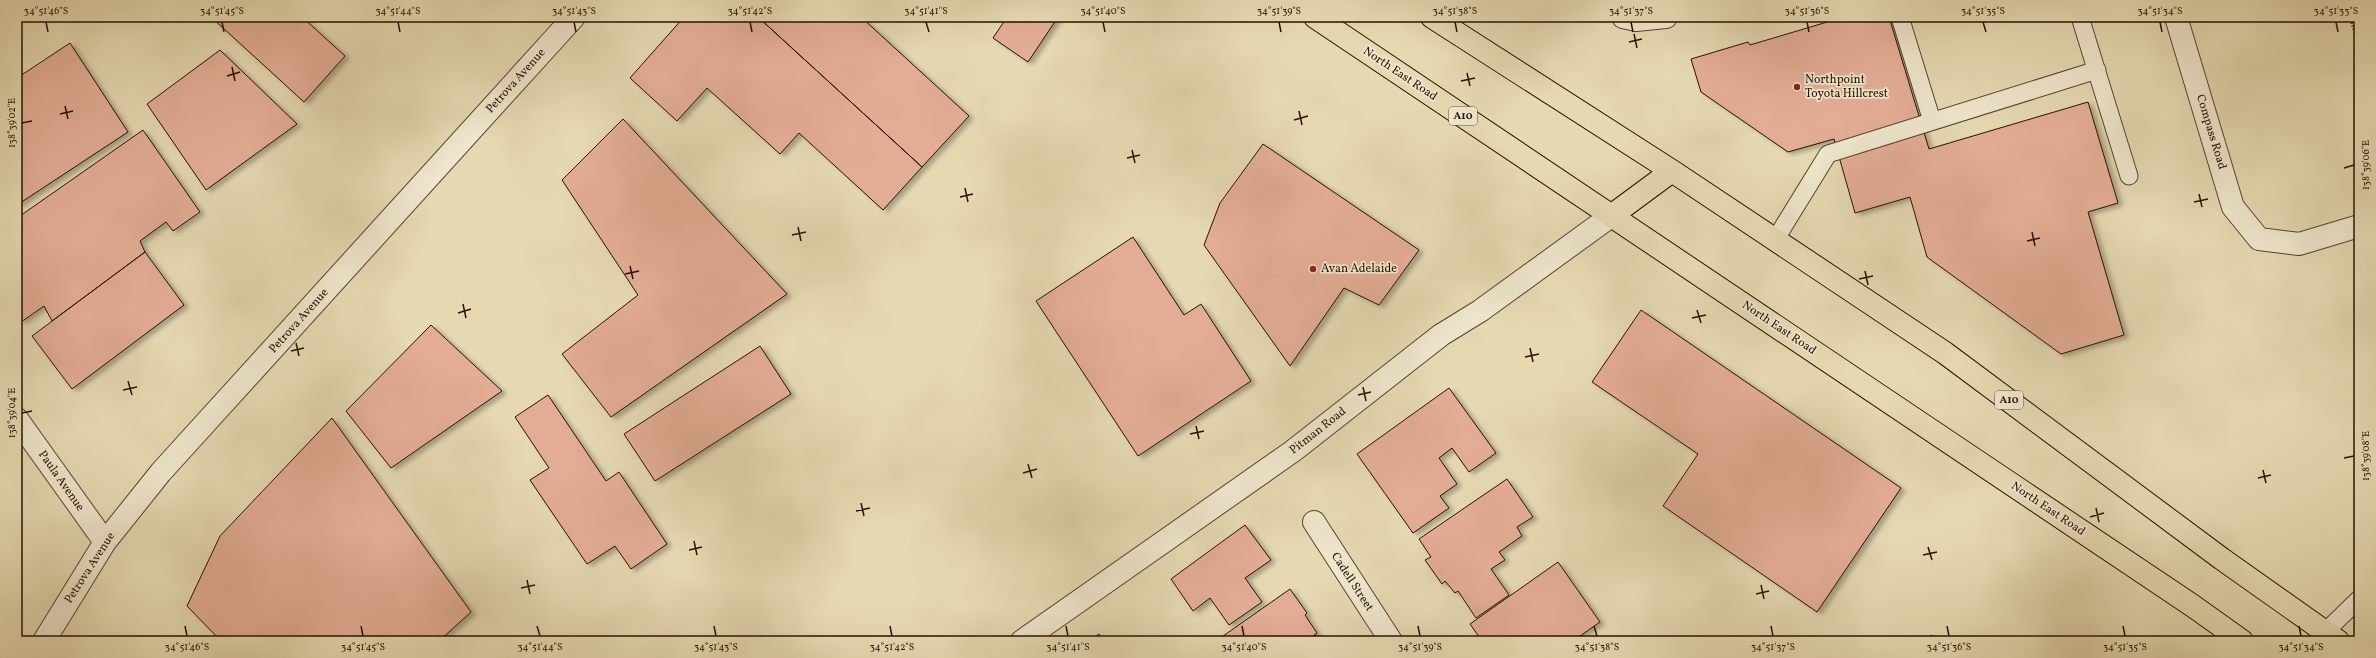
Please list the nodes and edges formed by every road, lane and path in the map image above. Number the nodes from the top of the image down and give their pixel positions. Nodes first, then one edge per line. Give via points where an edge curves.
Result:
1 (574, 17) edge
2 (1315, 17) edge
3 (1622, 17) edge
4 (1666, 17) edge
5 (1900, 17) edge
6 (2080, 17) edge
7 (2176, 17) edge
8 (2350, 17) edge
9 (1441, 19) edge
10 (2359, 49) edge
11 (2097, 70) junction
12 (1932, 121) junction
13 (1672, 171) junction
14 (2129, 176) dead end
15 (1611, 216) junction
16 (2359, 226) edge
17 (1775, 240) junction
18 (17, 419) edge
19 (1314, 522) dead end
20 (105, 542) junction
21 (2359, 599) edge
22 (2331, 636) edge
23 (44, 641) edge
24 (1022, 641) edge
25 (1391, 641) edge
26 (2242, 641) edge

1 - 20 street, Petrova Avenue via 161,472
2 - 15 highway, North East Road / A10
3 - 4 street via 1636,20
5 - 12 lane
6 - 11 lane
7 - 16 street, Compass Road via 2233,208 2259,239 2299,244
8 - 10 path
9 - 13 highway, A10
11 - 12 lane
11 - 14 lane
12 - 17 lane via 1828,154
13 - 15 highway
13 - 17 highway, A10
15 - 24 street, Pitman Road via 1480,311 1441,335 1294,450
15 - 26 highway, North East Road / A10
17 - 22 highway, A10 via 1945,353 2222,559
18 - 20 street, Paula Avenue
19 - 25 street, Cadell Street
20 - 23 street, Petrova Avenue
21 - 22 lane

